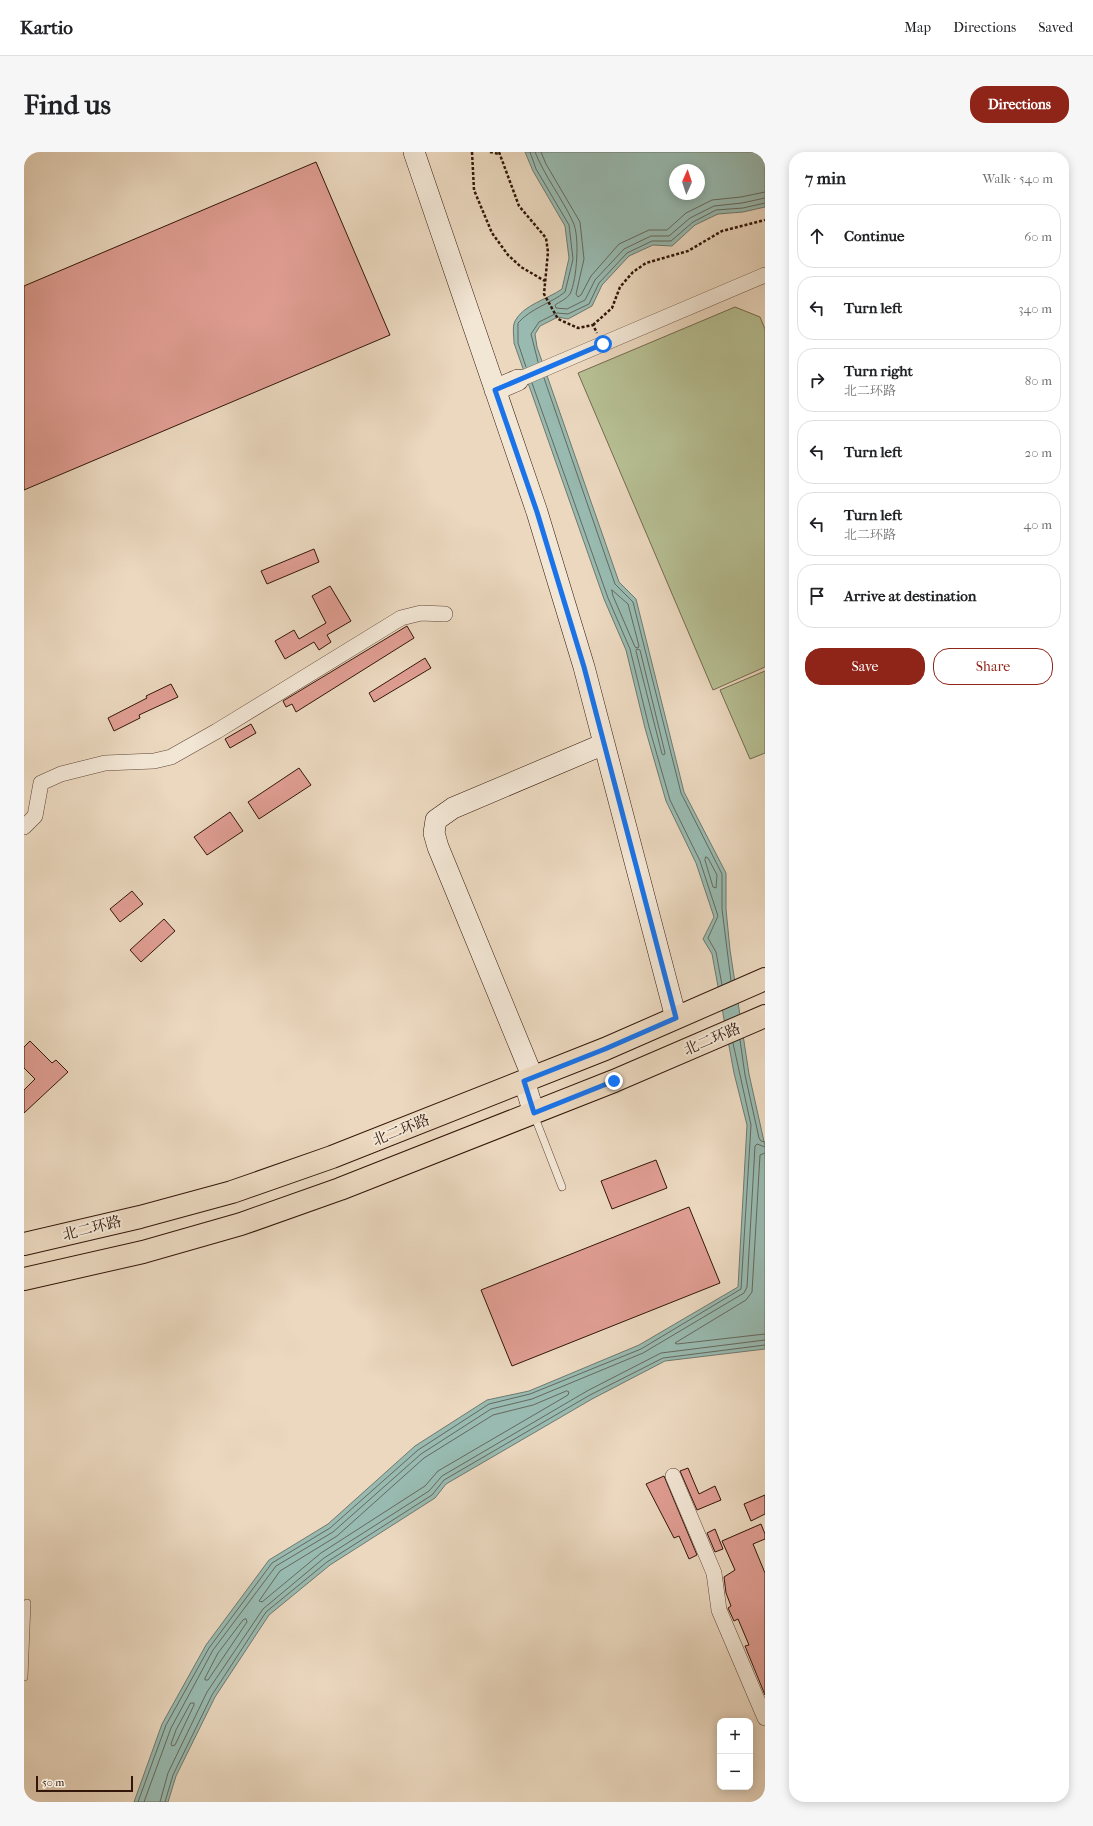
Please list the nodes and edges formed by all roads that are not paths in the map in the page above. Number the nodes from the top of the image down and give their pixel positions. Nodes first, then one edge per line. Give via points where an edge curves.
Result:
1 (414, 152) edge
2 (765, 275) edge
3 (518, 380) joint
4 (495, 390) junction
5 (445, 614) dead end
6 (604, 744) junction
7 (24, 828) edge
8 (765, 979) edge
9 (765, 1016) edge
10 (676, 1018) junction
11 (528, 1080) junction
12 (534, 1113) junction
13 (562, 1187) dead end
14 (24, 1244) edge
15 (24, 1279) edge
16 (673, 1476) dead end
17 (27, 1603) dead end
18 (24, 1677) edge
19 (765, 1718) edge

1 - 4 street
2 - 3 street
3 - 4 street
4 - 6 street via 537,512 584,667
5 - 7 street via 421,613 401,618 171,757 154,761 105,763 61,774 41,783 36,816
6 - 10 street
6 - 11 street via 453,808 436,820 434,833 438,847
8 - 10 main road, 北二环路
9 - 12 main road, 北二环路
10 - 11 main road, 北二环路
11 - 12 street
11 - 14 main road, 北二环路 via 332,1157 232,1192
12 - 13 lane
12 - 15 main road, 北二环路 via 340,1189 240,1224 144,1252
16 - 19 street via 714,1573 719,1610
17 - 18 lane

